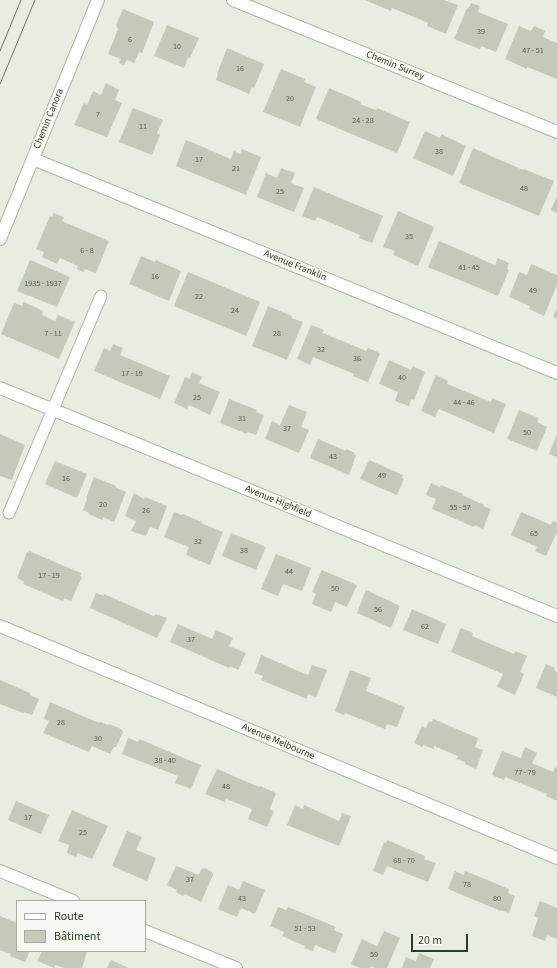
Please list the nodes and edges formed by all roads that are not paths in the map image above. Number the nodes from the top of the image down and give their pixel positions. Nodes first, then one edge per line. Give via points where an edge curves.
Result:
1 (98, 0) edge
2 (233, 0) edge
3 (557, 132) edge
4 (33, 159) junction
5 (0, 239) edge
6 (101, 296) dead end
7 (557, 373) edge
8 (0, 388) edge
9 (52, 410) junction
10 (9, 513) dead end
11 (557, 616) edge
12 (0, 626) edge
13 (557, 858) edge
14 (0, 871) edge
15 (71, 900) edge
16 (146, 931) edge
17 (236, 968) edge

1 - 4 street, Chemin Canora
2 - 3 street, Chemin Surrey
4 - 5 street, Chemin Canora
4 - 7 street, Avenue Franklin
6 - 9 lane
8 - 9 street, Avenue Highfield
9 - 10 lane
9 - 11 street, Avenue Highfield
12 - 13 street, Avenue Melbourne
14 - 15 street
16 - 17 street

